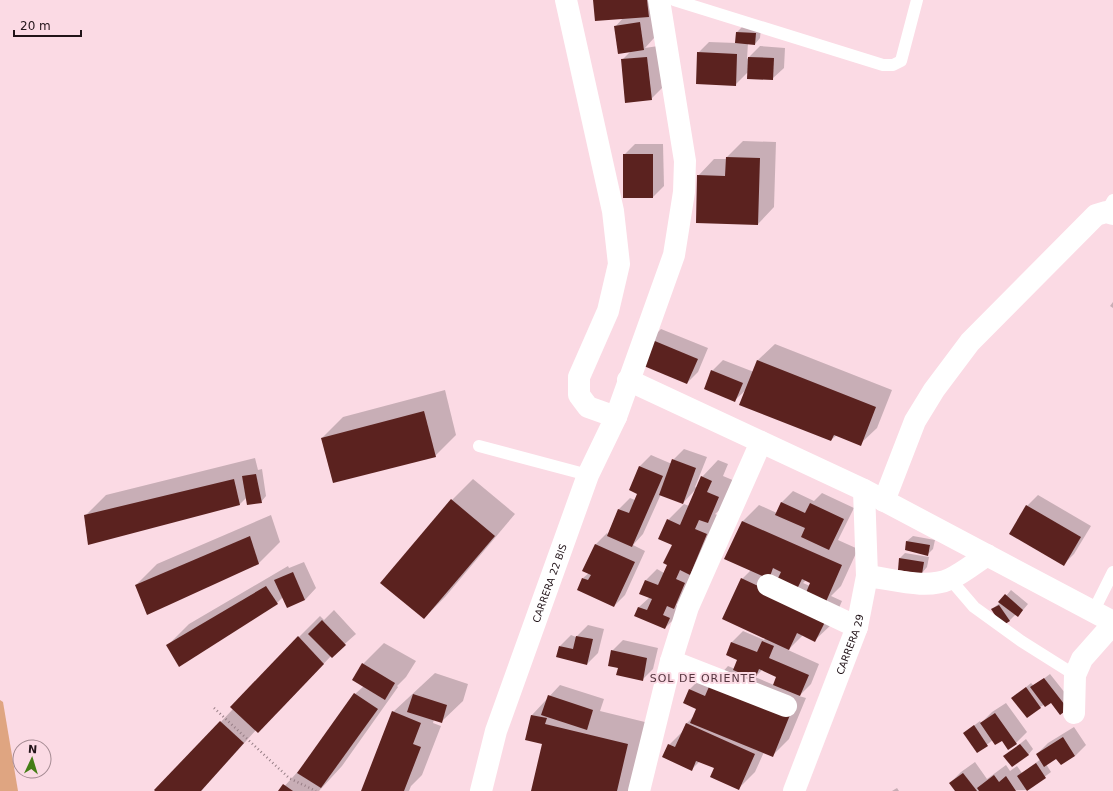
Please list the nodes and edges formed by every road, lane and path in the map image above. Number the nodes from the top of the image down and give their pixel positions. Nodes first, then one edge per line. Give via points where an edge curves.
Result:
1 (566, 0) edge
2 (659, 0) edge
3 (674, 0) edge
4 (917, 0) edge
5 (1111, 209) edge
6 (628, 380) junction
7 (616, 417) junction
8 (761, 442) junction
9 (479, 446) dead end
10 (588, 475) junction
11 (874, 495) junction
12 (987, 555) junction
13 (1113, 572) edge
14 (870, 576) junction
15 (950, 579) junction
16 (768, 585) dead end
17 (1093, 612) junction
18 (1113, 623) edge
19 (856, 627) junction
20 (670, 661) junction
21 (1075, 675) junction
22 (786, 706) dead end
23 (214, 708) dead end
24 (1074, 713) dead end
25 (316, 791) edge
26 (481, 791) edge
27 (639, 791) edge
28 (794, 791) edge
29 (807, 791) edge

1 - 7 street via 613,211 619,264 608,310 578,377 579,395 588,407
2 - 6 street, CARRERA 22 BIS via 684,161 684,192 674,255
3 - 4 lane via 883,65 893,65 901,61
5 - 11 street via 1096,214 970,342 934,390
6 - 7 street, CARRERA 22 BIS
6 - 8 street
7 - 10 street, CARRERA 22 BIS
8 - 11 street
8 - 20 street via 688,607
9 - 10 lane
10 - 26 street, CARRERA 22 BIS via 496,731
11 - 12 street
11 - 14 street, CARRERA 29
12 - 15 street
12 - 17 street
13 - 17 lane
14 - 15 street via 924,584 936,584
14 - 19 street, CARRERA 29
14 - 29 street, CARRERA 29 via 863,628
15 - 21 lane via 974,607 1021,642
16 - 19 street
17 - 18 street
18 - 21 street via 1082,659
19 - 28 street, CARRERA 29
20 - 22 street
20 - 27 street
21 - 24 street
23 - 25 path via 289,778

